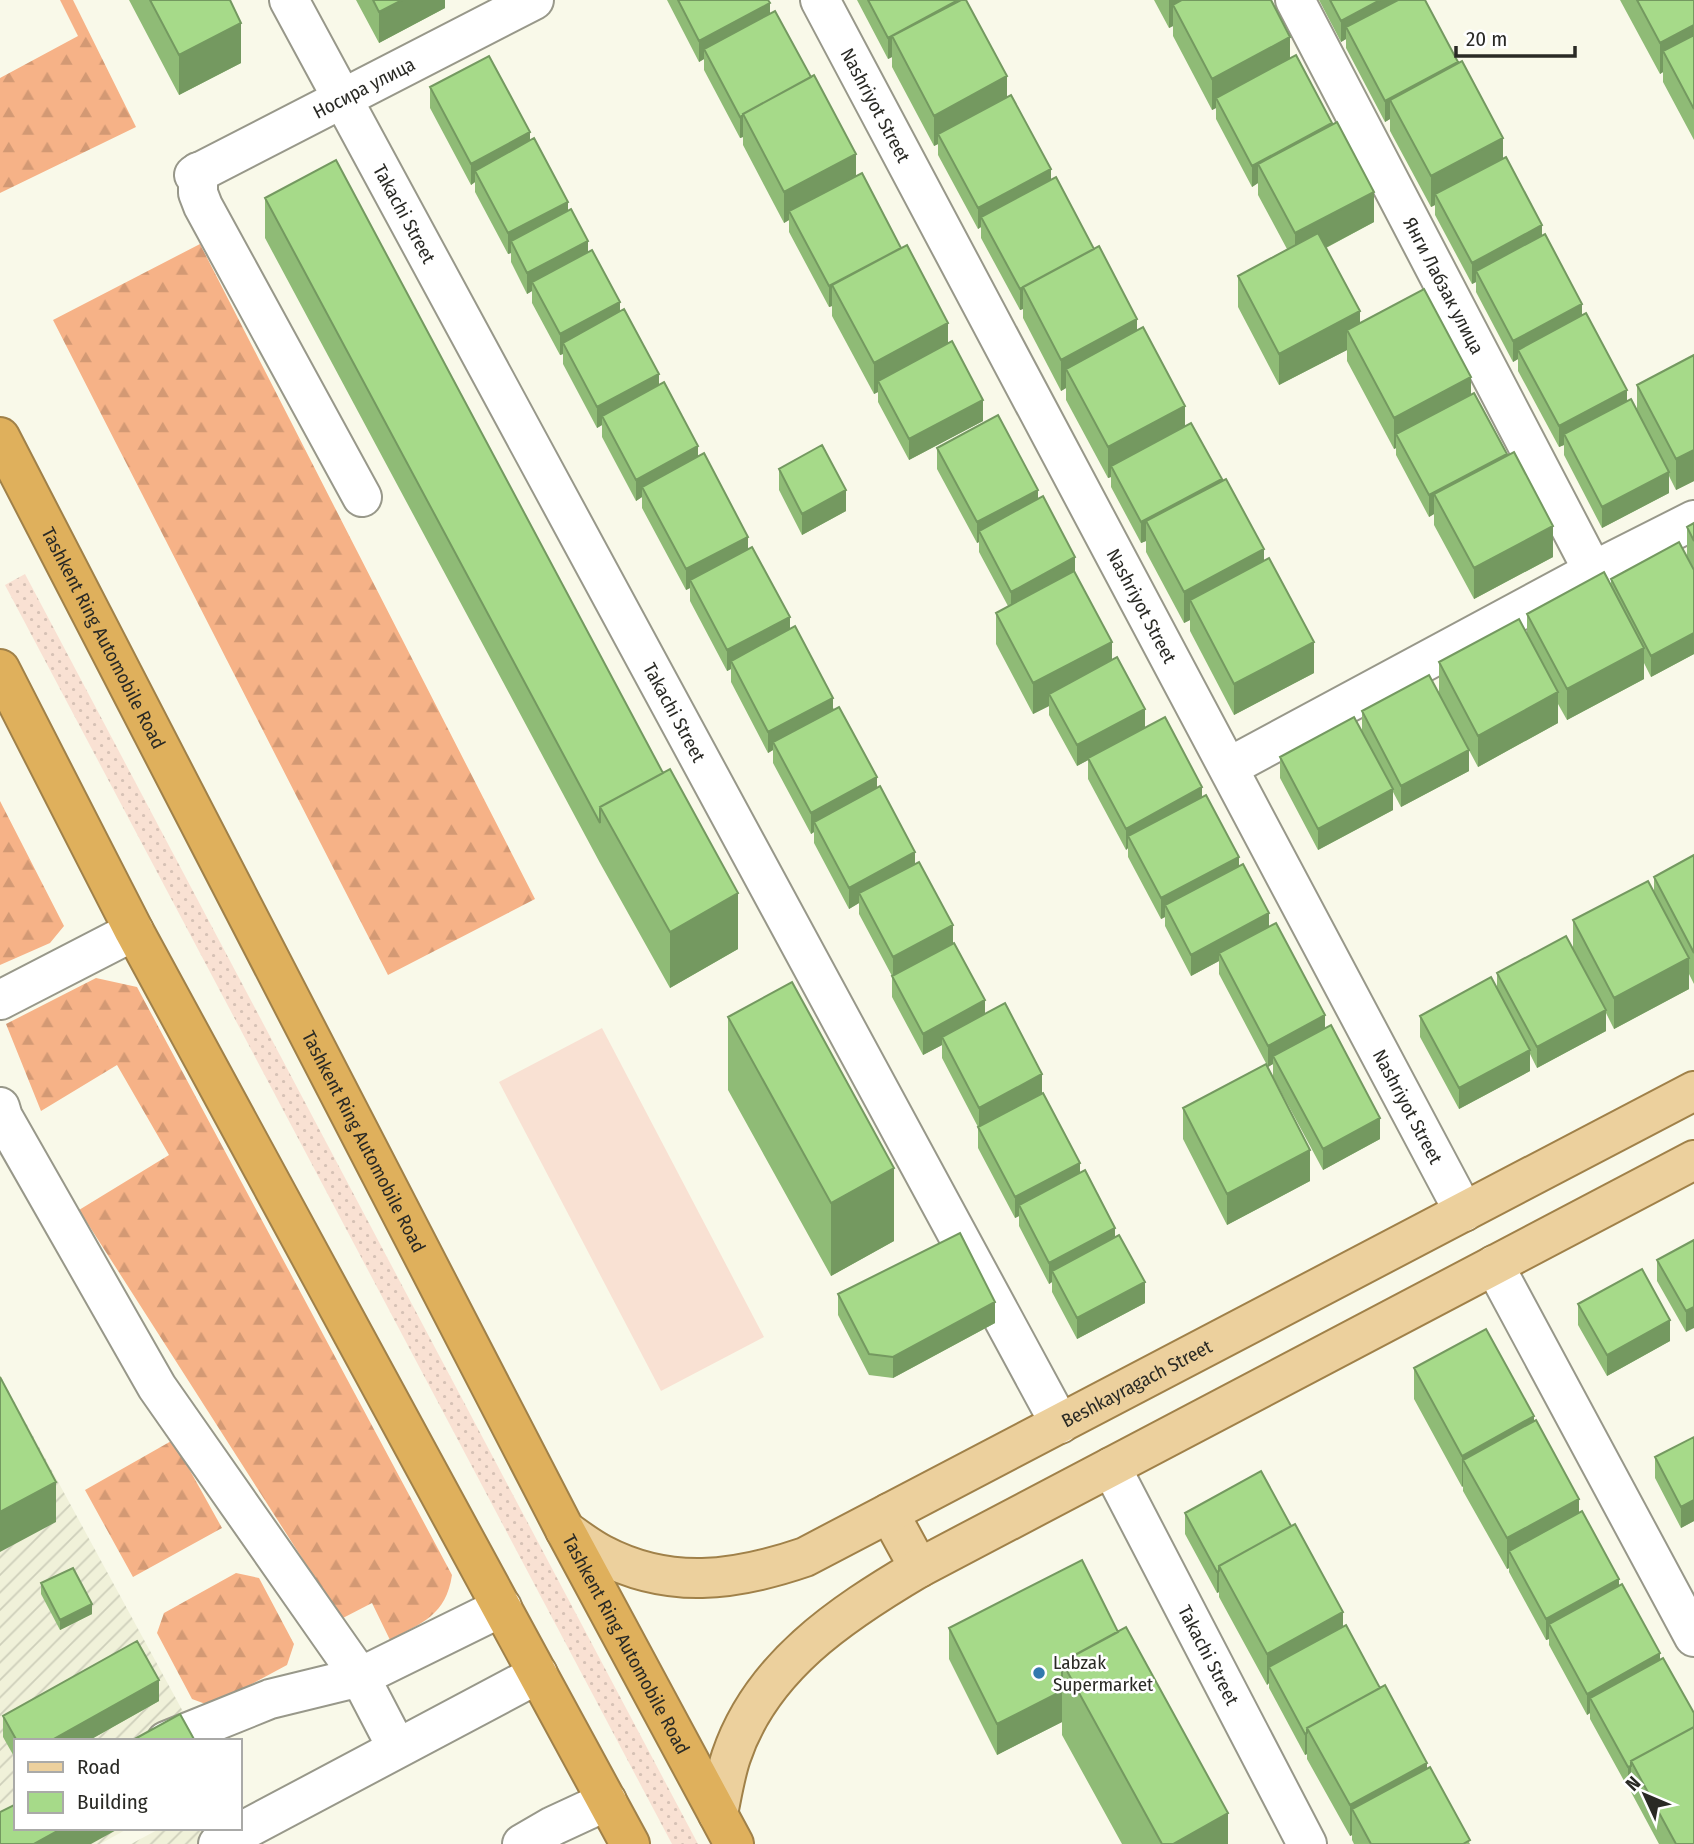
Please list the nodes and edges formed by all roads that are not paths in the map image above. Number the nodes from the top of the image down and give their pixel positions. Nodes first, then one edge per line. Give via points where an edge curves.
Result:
1 (289, 0) edge
2 (534, 0) edge
3 (820, 0) edge
4 (1295, 0) edge
5 (341, 98) junction
6 (0, 437) edge
7 (13, 491) edge
8 (362, 497) dead end
9 (1694, 520) edge
10 (1593, 571) junction
11 (0, 668) edge
12 (1229, 766) junction
13 (134, 931) junction
14 (0, 1000) edge
15 (1694, 1091) edge
16 (0, 1107) edge
17 (1694, 1160) edge
18 (1464, 1212) junction
19 (1494, 1265) junction
20 (1059, 1424) junction
21 (1111, 1467) junction
22 (889, 1513) junction
23 (565, 1530) junction
24 (919, 1568) junction
25 (502, 1607) junction
26 (1694, 1637) edge
27 (538, 1674) junction
28 (360, 1677) junction
29 (171, 1739) edge
30 (397, 1748) junction
31 (607, 1801) junction
32 (726, 1829) edge
33 (218, 1844) edge
34 (522, 1844) edge
35 (630, 1844) edge
36 (1307, 1844) edge

1 - 5 street, Takachi Street
2 - 5 street, Носира улица
3 - 12 street, Nashriyot Street
4 - 10 street, Янги Лабзак улица
5 - 8 street, Носира улица via 196,173 203,206
5 - 20 street, Takachi Street
6 - 7 highway, Tashkent Ring Automobile Road
7 - 23 highway, Tashkent Ring Automobile Road
9 - 10 street
10 - 12 street
11 - 13 highway
12 - 18 street, Nashriyot Street
13 - 14 street
13 - 25 highway
15 - 18 main road, Beshkayragach Street
16 - 28 street via 157,1387
17 - 19 main road
18 - 20 main road, Beshkayragach Street
19 - 21 main road
19 - 26 street
20 - 22 main road, Beshkayragach Street
21 - 24 main road
21 - 36 street, Takachi Street
22 - 23 main road, Beshkayragach Street via 805,1557 765,1571 699,1580 636,1570 600,1554
22 - 24 main road
23 - 32 highway, Tashkent Ring Automobile Road
24 - 32 main road via 840,1619 771,1682 747,1719 731,1757
25 - 27 highway
25 - 28 street
27 - 30 street
27 - 31 highway
28 - 29 street via 270,1699
28 - 30 street
30 - 33 street
31 - 34 street
31 - 35 highway

